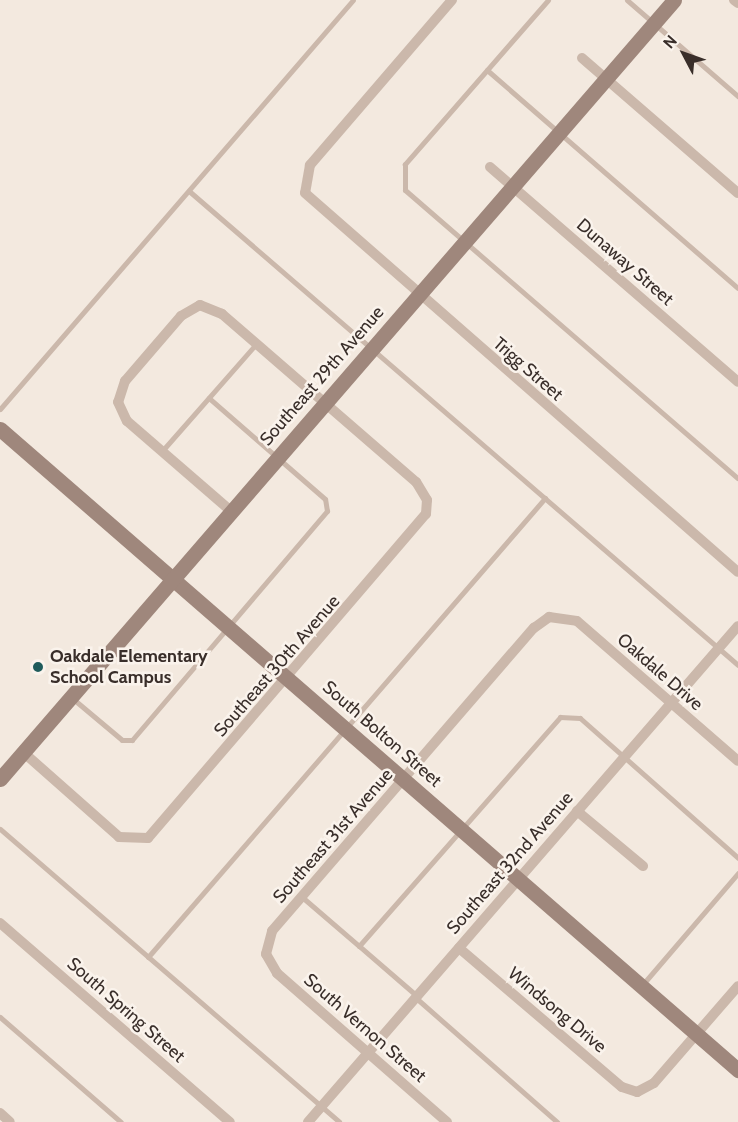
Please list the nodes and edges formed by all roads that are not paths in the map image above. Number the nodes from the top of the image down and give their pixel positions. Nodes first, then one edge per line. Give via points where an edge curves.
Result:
1 (353, 0) edge
2 (452, 0) edge
3 (548, 0) edge
4 (627, 0) edge
5 (674, 0) edge
6 (734, 0) edge
7 (738, 3) edge
8 (654, 23) junction
9 (582, 58) dead end
10 (487, 70) junction
11 (606, 79) junction
12 (738, 96) edge
13 (559, 133) junction
14 (490, 167) dead end
15 (512, 187) junction
16 (189, 191) junction
17 (738, 193) edge
18 (465, 241) junction
19 (738, 288) edge
20 (418, 295) junction
21 (256, 343) junction
22 (372, 349) junction
23 (738, 382) edge
24 (209, 398) junction
25 (325, 403) junction
26 (0, 409) edge
27 (0, 429) edge
28 (162, 451) junction
29 (278, 457) junction
30 (738, 478) edge
31 (545, 498) junction
32 (231, 511) junction
33 (738, 572) edge
34 (173, 579) junction
35 (557, 615) joint
36 (738, 626) edge
37 (230, 628) junction
38 (719, 648) junction
39 (738, 665) edge
40 (289, 679) junction
41 (71, 697) junction
42 (671, 703) junction
43 (346, 729) junction
44 (23, 752) junction
45 (624, 757) junction
46 (738, 761) edge
47 (0, 779) edge
48 (404, 779) junction
49 (577, 811) junction
50 (460, 828) junction
51 (0, 829) edge
52 (738, 858) edge
53 (643, 866) dead end
54 (738, 873) edge
55 (519, 878) junction
56 (302, 897) junction
57 (0, 923) edge
58 (359, 946) junction
59 (459, 948) junction
60 (266, 954) joint
61 (148, 957) junction
62 (642, 986) junction
63 (738, 986) edge
64 (416, 997) junction
65 (0, 1017) edge
66 (697, 1034) junction
67 (368, 1053) junction
68 (738, 1070) edge
69 (321, 1106) junction
70 (0, 1113) edge
71 (10, 1122) edge
72 (121, 1122) edge
73 (230, 1122) edge
74 (308, 1122) edge
75 (339, 1122) edge
76 (447, 1122) edge
77 (557, 1122) edge

1 - 16 lane
2 - 20 street, Trigg Street via 310,165 303,185 315,205
3 - 10 lane
4 - 8 lane
5 - 8 street, Southeast 29th Avenue
6 - 7 street
8 - 11 street, Southeast 29th Avenue
8 - 12 lane
9 - 11 street
10 - 13 lane
10 - 18 lane via 405,164 401,177 405,190
11 - 13 street, Southeast 29th Avenue
11 - 17 street
13 - 15 street, Southeast 29th Avenue
13 - 19 lane
14 - 15 street, Dunaway Street
15 - 18 street, Southeast 29th Avenue
15 - 23 street, Dunaway Street
16 - 22 lane
16 - 26 lane
18 - 20 street, Southeast 29th Avenue
18 - 30 lane
20 - 22 street, Southeast 29th Avenue
20 - 33 street, Trigg Street
21 - 24 lane
21 - 25 street
21 - 28 street via 217,310 200,304 181,316 125,381 118,402 127,421
22 - 25 street, Southeast 29th Avenue
22 - 31 lane
24 - 28 lane
24 - 29 lane
25 - 29 street, Southeast 29th Avenue
25 - 40 street, Southeast 30th Avenue via 416,482 427,500 417,530
27 - 34 street, South Bolton Street
28 - 32 street
29 - 32 street, Southeast 29th Avenue
29 - 37 lane via 325,499 327,511
31 - 38 lane
31 - 43 lane
32 - 34 street, Southeast 29th Avenue
34 - 37 street, South Bolton Street
34 - 41 street, Southeast 29th Avenue
35 - 42 street, Oakdale Drive via 578,621
35 - 48 street, Southeast 31st Avenue via 534,628
36 - 38 street, Southeast 32nd Avenue
37 - 40 street, South Bolton Street
37 - 41 lane via 132,740 122,740
38 - 39 lane
38 - 42 street, Southeast 32nd Avenue
40 - 43 street, South Bolton Street
40 - 44 street, Southeast 30th Avenue via 156,831 135,841 119,837
41 - 44 street, Southeast 29th Avenue
42 - 45 street, Southeast 32nd Avenue
42 - 46 street, Oakdale Drive
43 - 48 street, South Bolton Street
43 - 61 lane
44 - 47 street, Southeast 29th Avenue
45 - 49 street, Southeast 32nd Avenue
45 - 50 lane via 580,718 560,717
45 - 52 lane
48 - 50 street, South Bolton Street
48 - 56 street, Southeast 31st Avenue
49 - 53 street
49 - 55 street, Southeast 32nd Avenue
50 - 55 street, South Bolton Street
50 - 58 lane
51 - 61 lane
54 - 62 lane
55 - 59 street, Southeast 32nd Avenue
55 - 62 street, South Bolton Street
56 - 58 lane
56 - 60 street, Southeast 31st Avenue via 272,931
57 - 73 street, South Spring Street
58 - 64 lane
59 - 64 street, Southeast 32nd Avenue
59 - 66 street, Windsong Drive via 622,1087 637,1092 654,1083
60 - 67 street, South Vernon Street via 277,973
61 - 69 lane
62 - 66 street, South Bolton Street
63 - 66 street
64 - 67 street, Southeast 32nd Avenue
64 - 77 lane
65 - 72 lane
66 - 68 street, South Bolton Street
67 - 69 street, Southeast 32nd Avenue
67 - 76 street, South Vernon Street
69 - 74 street, Southeast 32nd Avenue
69 - 75 lane
70 - 71 street

